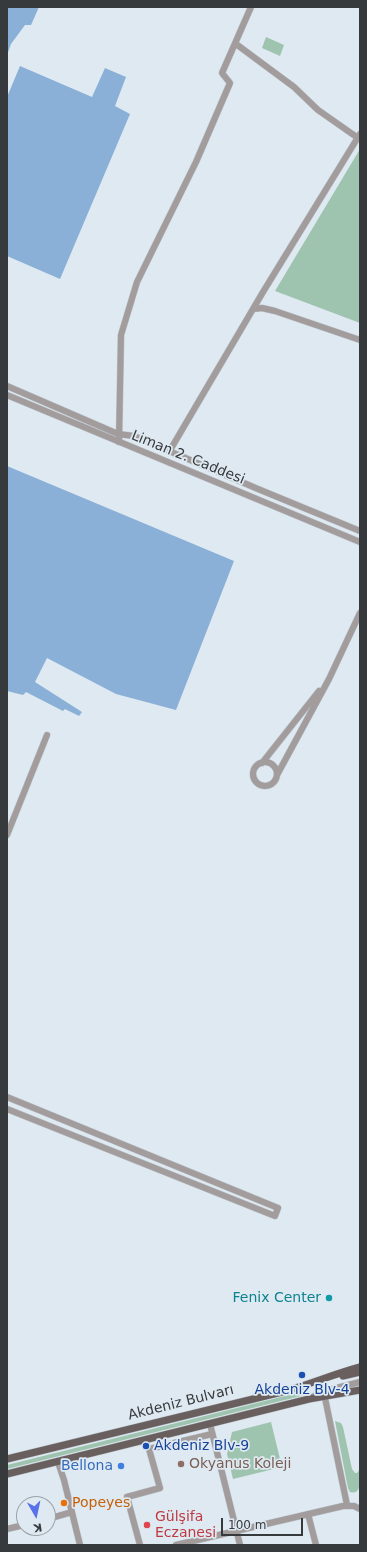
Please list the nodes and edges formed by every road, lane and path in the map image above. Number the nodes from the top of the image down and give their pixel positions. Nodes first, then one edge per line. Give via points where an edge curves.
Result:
1 (251, 7) edge
2 (236, 44) junction
3 (359, 136) edge
4 (253, 309) junction
5 (360, 340) edge
6 (7, 386) edge
7 (7, 395) edge
8 (118, 434) junction
9 (119, 442) junction
10 (169, 452) junction
11 (177, 455) junction
12 (173, 464) junction
13 (342, 523) junction
14 (360, 531) edge
15 (338, 533) junction
16 (360, 542) edge
17 (360, 613) edge
18 (329, 679) junction
19 (47, 735) dead end
20 (262, 763) junction
21 (277, 775) junction
22 (7, 835) edge
23 (7, 1096) edge
24 (7, 1109) edge
25 (360, 1366) edge
26 (360, 1372) edge
27 (360, 1382) edge
28 (306, 1385) junction
29 (360, 1390) edge
30 (360, 1395) edge
31 (325, 1398) junction
32 (309, 1399) junction
33 (210, 1424) junction
34 (212, 1434) junction
35 (7, 1459) edge
36 (58, 1462) junction
37 (7, 1474) edge
38 (347, 1505) junction
39 (360, 1508) edge
40 (72, 1512) junction
41 (308, 1514) junction
42 (56, 1517) edge
43 (236, 1531) junction
44 (80, 1545) edge
45 (140, 1545) edge
46 (176, 1545) edge
47 (240, 1545) edge
48 (316, 1545) edge

1 - 2 street
2 - 3 street via 294,87 318,110
2 - 8 street via 222,73 230,82 196,162 137,282 121,336
3 - 4 street
4 - 5 street via 276,311
4 - 10 street
6 - 8 street, Liman 2. Caddesi
7 - 9 street, Liman 2. Caddesi
8 - 9 street
8 - 10 street, Liman 2. Caddesi via 134,436
9 - 12 street, Liman 2. Caddesi
10 - 11 street, Liman 2. Caddesi
11 - 12 street
11 - 13 street, Liman 2. Caddesi
12 - 15 street, Liman 2. Caddesi
13 - 14 street, Liman 2. Caddesi
13 - 15 street
15 - 16 street, Liman 2. Caddesi
17 - 18 street
18 - 20 street
18 - 21 street
19 - 22 street
20 - 21 street via 273,765
20 - 21 street via 258,764 254,771 257,782 263,785 270,784
23 - 24 street via 278,1208 275,1216
25 - 28 main road, Akdeniz Bulvarı
26 - 28 main road
27 - 32 street via 329,1390
28 - 35 main road, Akdeniz Bulvarı
29 - 32 main road
30 - 31 main road
31 - 32 main road
31 - 38 street
32 - 33 main road, Akdeniz Bulvarı
33 - 34 street
33 - 36 main road, Akdeniz Bulvarı
34 - 43 street
34 - 45 street via 149,1449 160,1488 127,1497
36 - 37 main road, Akdeniz Bulvarı
36 - 40 street
38 - 39 street
38 - 41 street
40 - 42 street
40 - 44 street
41 - 43 street
41 - 48 street
43 - 46 street
43 - 47 street

